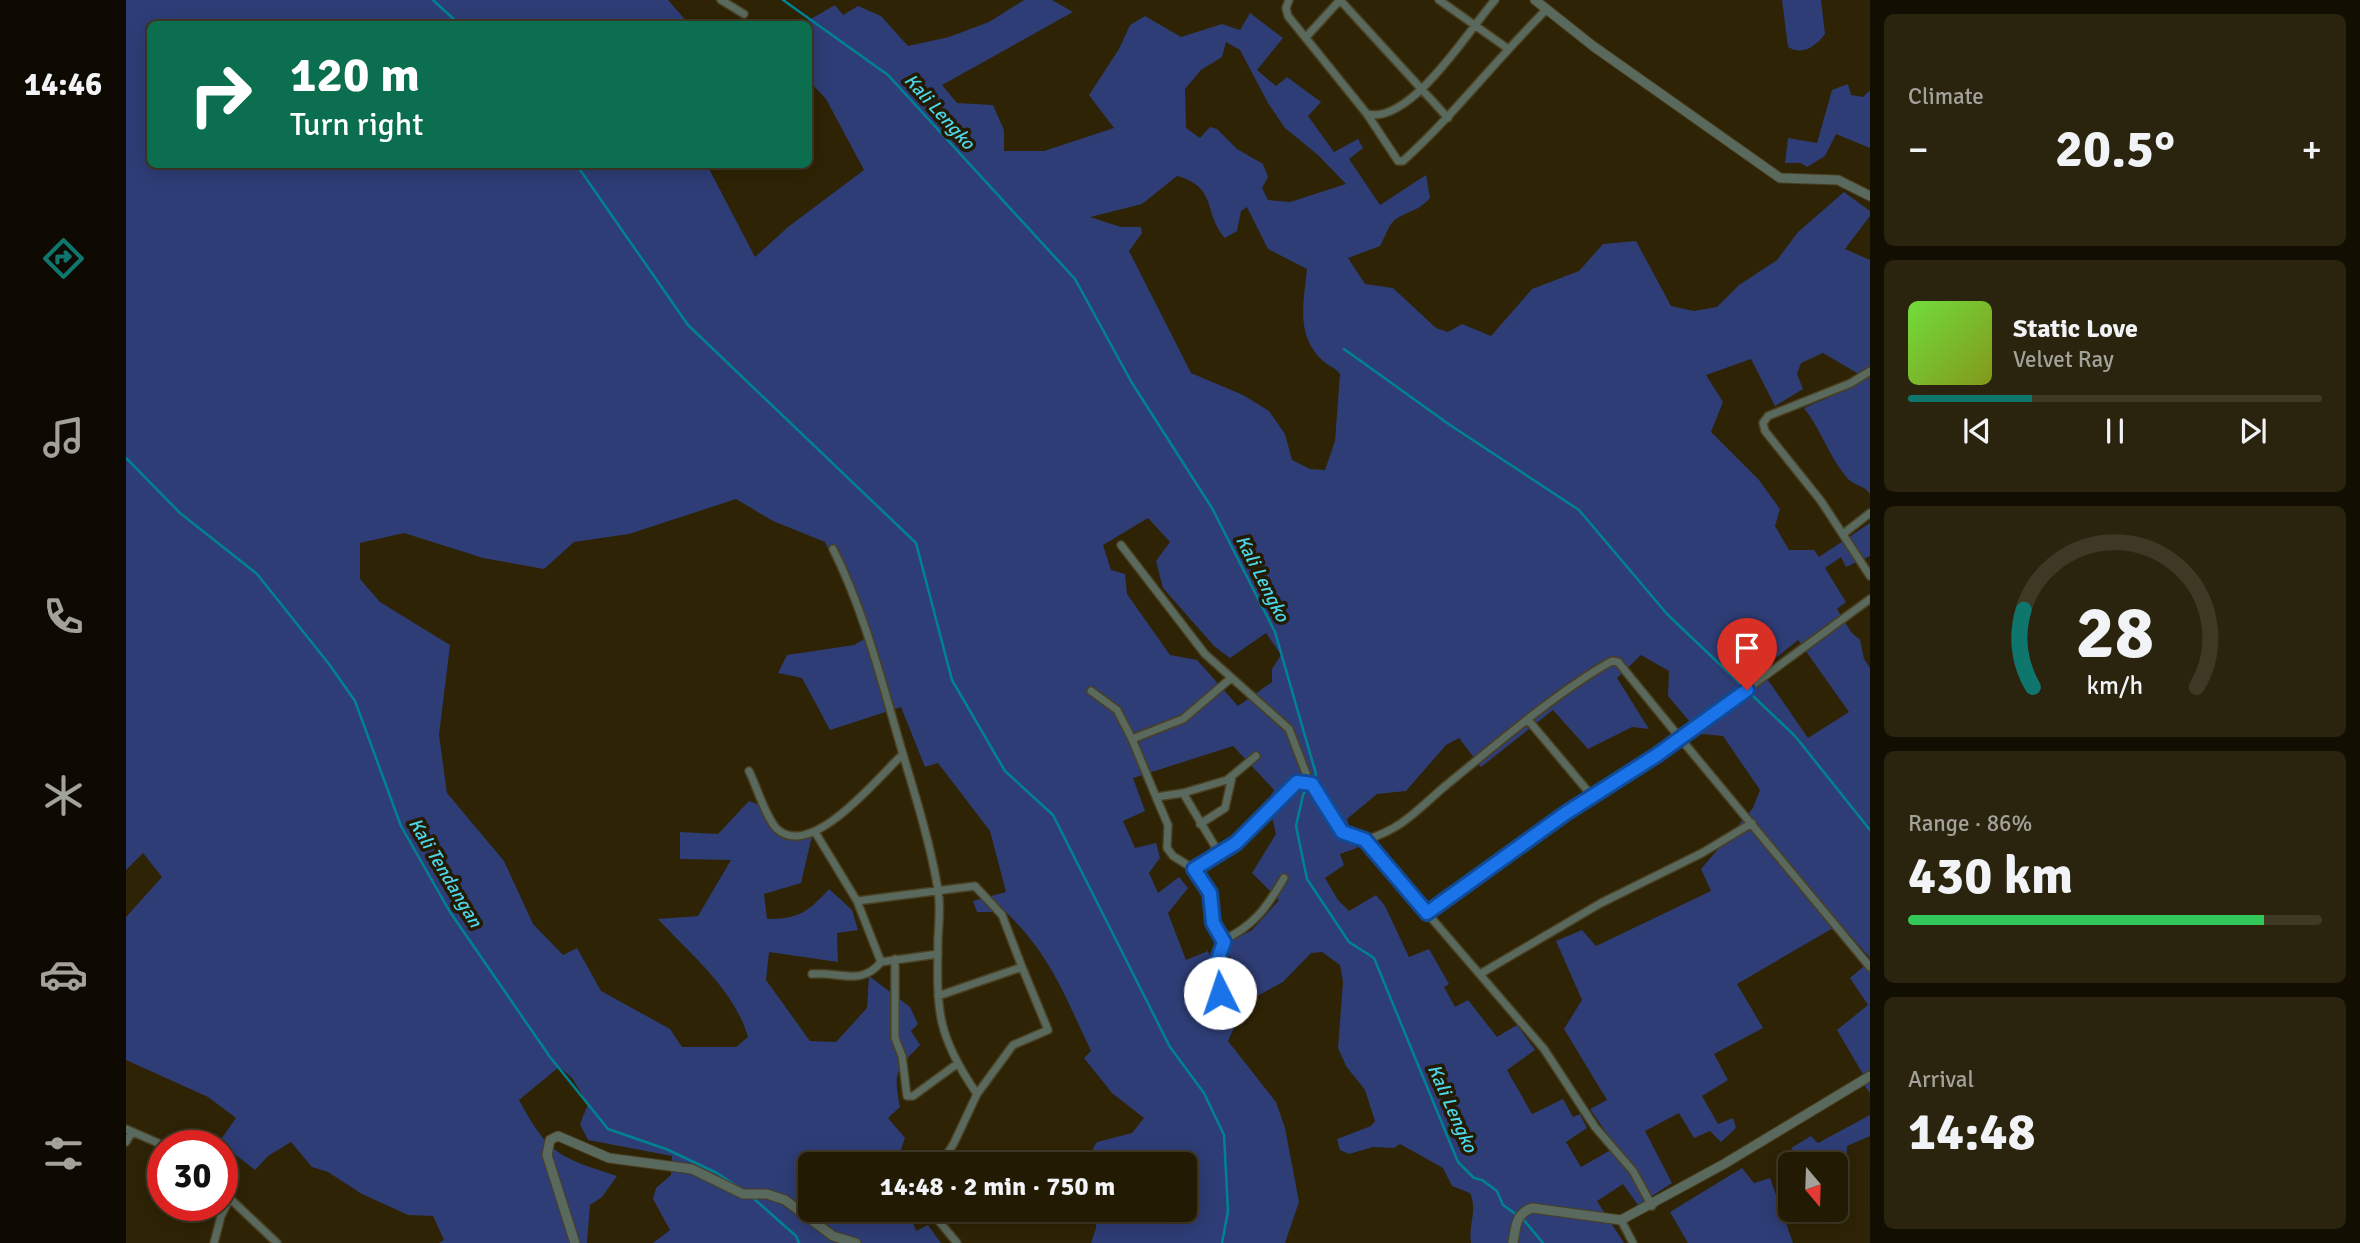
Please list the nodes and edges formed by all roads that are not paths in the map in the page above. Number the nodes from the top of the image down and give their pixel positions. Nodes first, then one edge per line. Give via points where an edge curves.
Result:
1 (721, 0) edge
2 (1289, 0) edge
3 (1340, 0) edge
4 (1439, 0) edge
5 (1495, 0) edge
6 (1535, 0) edge
7 (1547, 9) junction
8 (744, 14) dead end
9 (1474, 23) junction
10 (1307, 36) junction
11 (1507, 48) junction
12 (1420, 90) junction
13 (1367, 114) junction
14 (1448, 118) junction
15 (1870, 196) edge
16 (1870, 371) edge
17 (1870, 513) edge
18 (1843, 534) junction
19 (1121, 545) dead end
20 (833, 549) dead end
21 (1870, 576) edge
22 (1870, 598) edge
23 (1230, 679) junction
24 (1091, 691) dead end
25 (1529, 720) junction
26 (1679, 738) junction
27 (1132, 739) junction
28 (903, 754) junction
29 (1256, 756) dead end
30 (749, 771) dead end
31 (1232, 777) junction
32 (1310, 782) junction
33 (1183, 793) junction
34 (1592, 796) junction
35 (1156, 797) junction
36 (1752, 823) junction
37 (1200, 824) junction
38 (815, 832) junction
39 (1365, 840) junction
40 (1219, 853) junction
41 (1194, 869) junction
42 (1284, 878) dead end
43 (938, 889) junction
44 (857, 901) junction
45 (1427, 913) junction
46 (1223, 940) junction
47 (938, 954) junction
48 (895, 959) junction
49 (881, 962) junction
50 (1022, 967) junction
51 (1870, 967) edge
52 (812, 974) dead end
53 (1480, 974) junction
54 (938, 996) junction
55 (1233, 1023) dead end
56 (957, 1065) junction
57 (1870, 1076) edge
58 (977, 1094) junction
59 (129, 1131) edge
60 (147, 1138) edge
61 (126, 1142) edge
62 (948, 1152) edge
63 (238, 1206) edge
64 (1652, 1206) junction
65 (1621, 1220) junction
66 (220, 1221) edge
67 (940, 1222) edge
68 (214, 1243) edge
69 (277, 1243) edge
70 (575, 1243) edge
71 (856, 1243) edge
72 (957, 1243) edge
73 (1513, 1243) edge
74 (1633, 1243) edge

1 - 8 street
2 - 10 street via 1288,16
3 - 10 street
3 - 12 street
4 - 9 street
5 - 9 street
6 - 7 street
7 - 11 street
7 - 15 street via 1592,46 1780,178 1838,180
9 - 11 street
9 - 12 street via 1444,68
10 - 13 street
11 - 14 street
12 - 13 street via 1385,113
12 - 14 street
13 - 14 street via 1401,162
16 - 18 street via 1768,416 1763,423
17 - 18 street
18 - 21 street
19 - 23 street via 1205,654
20 - 28 street via 877,662
22 - 26 street
23 - 27 street via 1183,719
23 - 32 street via 1289,729
24 - 27 street via 1117,710
25 - 26 street via 1616,661
25 - 34 street
25 - 39 street via 1412,818
26 - 34 street
26 - 36 street
27 - 35 street
28 - 38 street via 852,805
28 - 43 street via 919,801
29 - 31 street
30 - 38 street via 775,828 792,836
31 - 33 street
31 - 37 street via 1225,808
32 - 39 street via 1342,832
32 - 40 street via 1301,780 1290,787 1244,835
33 - 35 street
33 - 37 street
34 - 45 street
35 - 41 street via 1168,825 1168,851
36 - 51 street
36 - 53 street
37 - 40 street
38 - 44 street
39 - 45 street
40 - 41 street
41 - 46 street via 1210,893 1213,923
42 - 46 street via 1261,916
43 - 44 street
43 - 47 street
43 - 50 street via 979,888 1004,917
44 - 49 street
45 - 53 street
46 - 55 street via 1217,981
47 - 48 street
47 - 54 street
48 - 49 street
48 - 56 street via 895,1038 907,1097
49 - 52 street via 860,977
50 - 54 street
50 - 58 street via 1048,1032 1013,1045
53 - 64 street via 1544,1049 1595,1127 1633,1171
54 - 56 street via 943,1035
56 - 58 street
57 - 64 street
58 - 62 street
59 - 60 street
59 - 61 street
63 - 69 street
64 - 65 street
65 - 73 street via 1544,1208 1520,1215
65 - 74 street
66 - 68 street
67 - 72 street
70 - 71 street via 547,1155 550,1140 558,1136 609,1158 692,1169 747,1193 785,1200 833,1236

